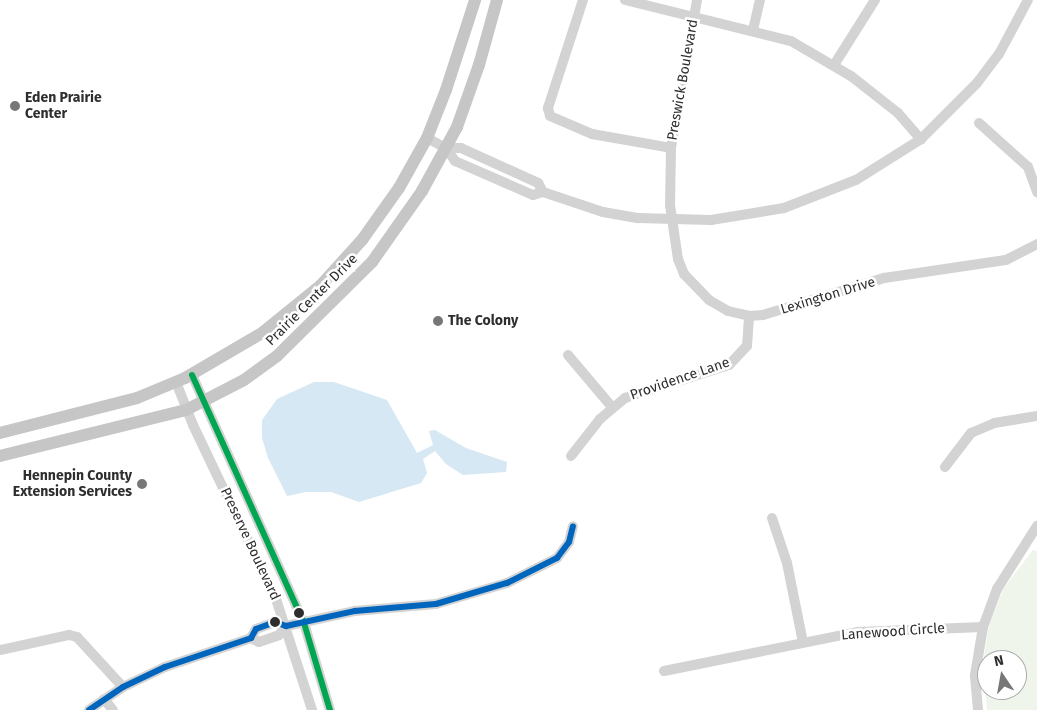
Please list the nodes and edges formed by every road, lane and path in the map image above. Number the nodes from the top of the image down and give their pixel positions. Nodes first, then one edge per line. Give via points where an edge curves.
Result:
1 (475, 0) edge
2 (497, 0) edge
3 (583, 0) edge
4 (625, 0) edge
5 (697, 0) edge
6 (760, 0) edge
7 (875, 0) edge
8 (1028, 0) edge
9 (694, 17) junction
10 (753, 30) junction
11 (834, 65) junction
12 (979, 123) dead end
13 (427, 138) junction
14 (921, 139) junction
15 (446, 148) junction
16 (671, 148) junction
17 (1037, 192) edge
18 (672, 221) junction
19 (1037, 244) edge
20 (749, 316) junction
21 (568, 356) dead end
22 (192, 375) junction
23 (176, 382) junction
24 (204, 402) junction
25 (612, 407) junction
26 (186, 410) junction
27 (1037, 416) edge
28 (0, 433) edge
29 (0, 456) edge
30 (571, 456) dead end
31 (945, 467) dead end
32 (772, 518) dead end
33 (573, 526) dead end
34 (1037, 526) edge
35 (1034, 538) edge
36 (304, 623) junction
37 (286, 626) junction
38 (983, 627) junction
39 (803, 642) junction
40 (0, 650) edge
41 (664, 671) dead end
42 (123, 687) junction
43 (104, 699) junction
44 (89, 710) edge
45 (114, 710) edge
46 (312, 710) edge
47 (330, 710) edge
48 (978, 710) edge

1 - 13 main road, Prairie Center Drive
2 - 15 main road, Prairie Center Drive via 479,65
3 - 16 street via 548,108 550,116 592,134
4 - 9 street
5 - 9 street, Preswick Boulevard
6 - 10 street
7 - 11 street
8 - 14 street via 999,54 977,83
9 - 10 street
9 - 16 street, Preswick Boulevard
10 - 11 street via 791,41
11 - 14 street via 898,113
12 - 17 street via 1028,167
13 - 15 street
13 - 22 main road, Prairie Center Drive via 400,188 321,285 270,327
14 - 18 street via 856,180 793,205 739,217
15 - 18 street via 455,161 533,195 543,192 603,212
15 - 24 main road, Prairie Center Drive via 399,227 345,291 277,356
16 - 18 street, Preswick Boulevard
18 - 20 street, Lexington Drive via 678,259 690,282 709,300
19 - 20 street, Lexington Drive via 1006,260 884,278 784,310
20 - 25 street, Providence Lane via 746,346 729,365 641,391
21 - 25 street
22 - 23 main road, Prairie Center Drive
22 - 24 street, Preserve Boulevard
23 - 26 street, Preserve Boulevard
23 - 28 main road, Prairie Center Drive via 137,398
24 - 26 main road, Prairie Center Drive
24 - 36 street, Preserve Boulevard
25 - 30 street, Providence Lane
26 - 29 main road, Prairie Center Drive
26 - 37 street, Preserve Boulevard via 247,533
27 - 31 street via 994,424 971,433
32 - 39 street via 787,563
33 - 36 street via 569,542 556,558 507,583 436,604 355,611
34 - 35 street
35 - 38 street via 997,589
36 - 37 street
36 - 47 street, Preserve Boulevard
37 - 42 street via 275,622 256,629 251,638 208,650
37 - 46 street, Preserve Boulevard
38 - 39 street, Lanewood Circle via 876,631
38 - 48 street via 975,675
39 - 41 street, Lanewood Circle
40 - 42 street via 69,635 77,637
42 - 43 street
43 - 44 street
43 - 45 street

